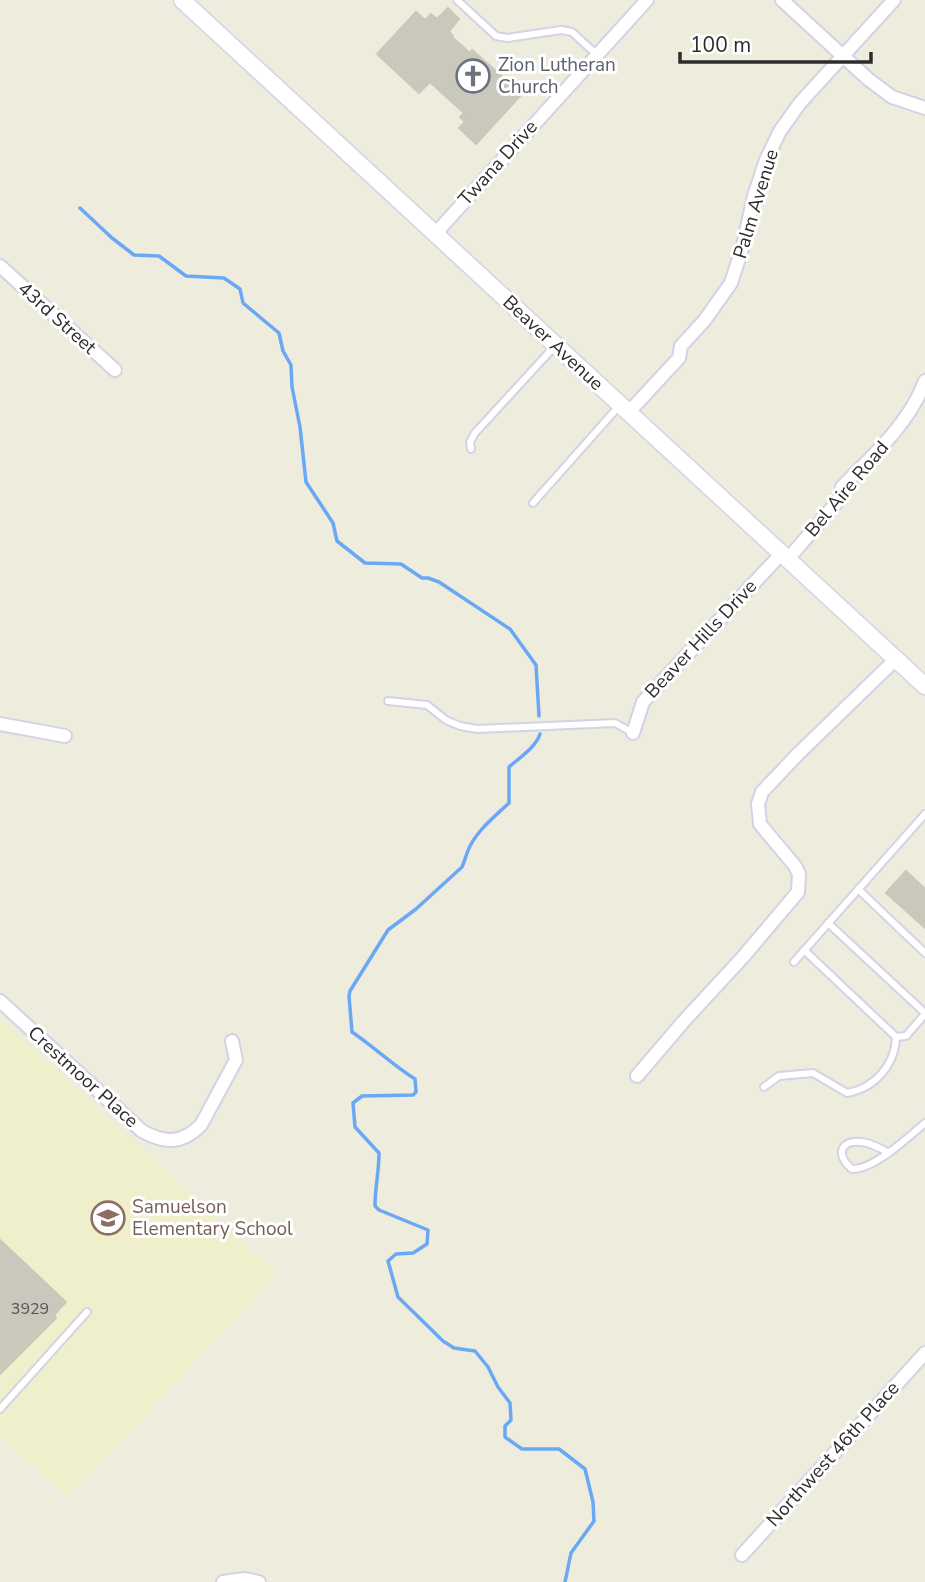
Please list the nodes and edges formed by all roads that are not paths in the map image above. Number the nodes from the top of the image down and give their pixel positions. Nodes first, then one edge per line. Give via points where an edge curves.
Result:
1 (182, 0) edge
2 (457, 0) edge
3 (647, 0) edge
4 (782, 0) edge
5 (894, 0) edge
6 (597, 55) junction
7 (843, 55) junction
8 (925, 108) edge
9 (435, 234) junction
10 (0, 266) edge
11 (556, 345) junction
12 (115, 370) dead end
13 (925, 381) edge
14 (624, 409) junction
15 (471, 449) dead end
16 (533, 503) dead end
17 (785, 556) junction
18 (896, 659) junction
19 (925, 685) edge
20 (388, 701) dead end
21 (0, 724) edge
22 (633, 733) joint
23 (65, 736) dead end
24 (925, 814) edge
25 (858, 889) junction
26 (828, 923) junction
27 (804, 950) junction
28 (925, 953) edge
29 (794, 962) dead end
30 (0, 1001) edge
31 (925, 1013) edge
32 (896, 1037) junction
33 (232, 1041) dead end
34 (637, 1076) dead end
35 (765, 1087) dead end
36 (925, 1123) edge
37 (888, 1152) junction
38 (87, 1312) dead end
39 (925, 1353) edge
40 (0, 1409) edge
41 (742, 1555) dead end
42 (223, 1582) edge
43 (259, 1582) edge

1 - 9 main road, Beaver Avenue
2 - 6 lane via 496,36 572,32
3 - 6 street, Twana Drive
4 - 7 street
5 - 7 street, Palm Avenue
6 - 9 street, Twana Drive
7 - 8 street via 892,97
7 - 14 street, Palm Avenue via 800,103 775,140 754,196 731,283 681,346 679,358
9 - 11 main road, Beaver Avenue
10 - 12 street, 43rd Street
11 - 14 main road, Beaver Avenue
11 - 15 lane via 475,433
13 - 17 street, Bel Aire Road via 901,424 842,487 839,500
14 - 16 lane
14 - 17 main road, Beaver Avenue
17 - 18 main road, Beaver Avenue
17 - 22 street, Beaver Hills Drive via 643,702
18 - 19 main road, Beaver Avenue
18 - 34 street via 762,792 760,824 795,866 797,892
20 - 22 lane via 427,705 446,720 477,729 615,723
21 - 23 street
24 - 25 lane
25 - 26 lane
25 - 28 lane
26 - 27 lane
26 - 31 lane
27 - 29 lane
27 - 32 lane
30 - 33 street, Crestmoor Place via 142,1131 157,1139 179,1139 201,1125 236,1060
31 - 32 lane via 906,1036
32 - 35 lane via 892,1061 859,1091 847,1093 813,1073 779,1076
36 - 37 lane
37 - 37 lane via 855,1170 841,1155 847,1143 854,1142
38 - 40 lane
39 - 41 street, Northwest 46th Place
42 - 43 street

